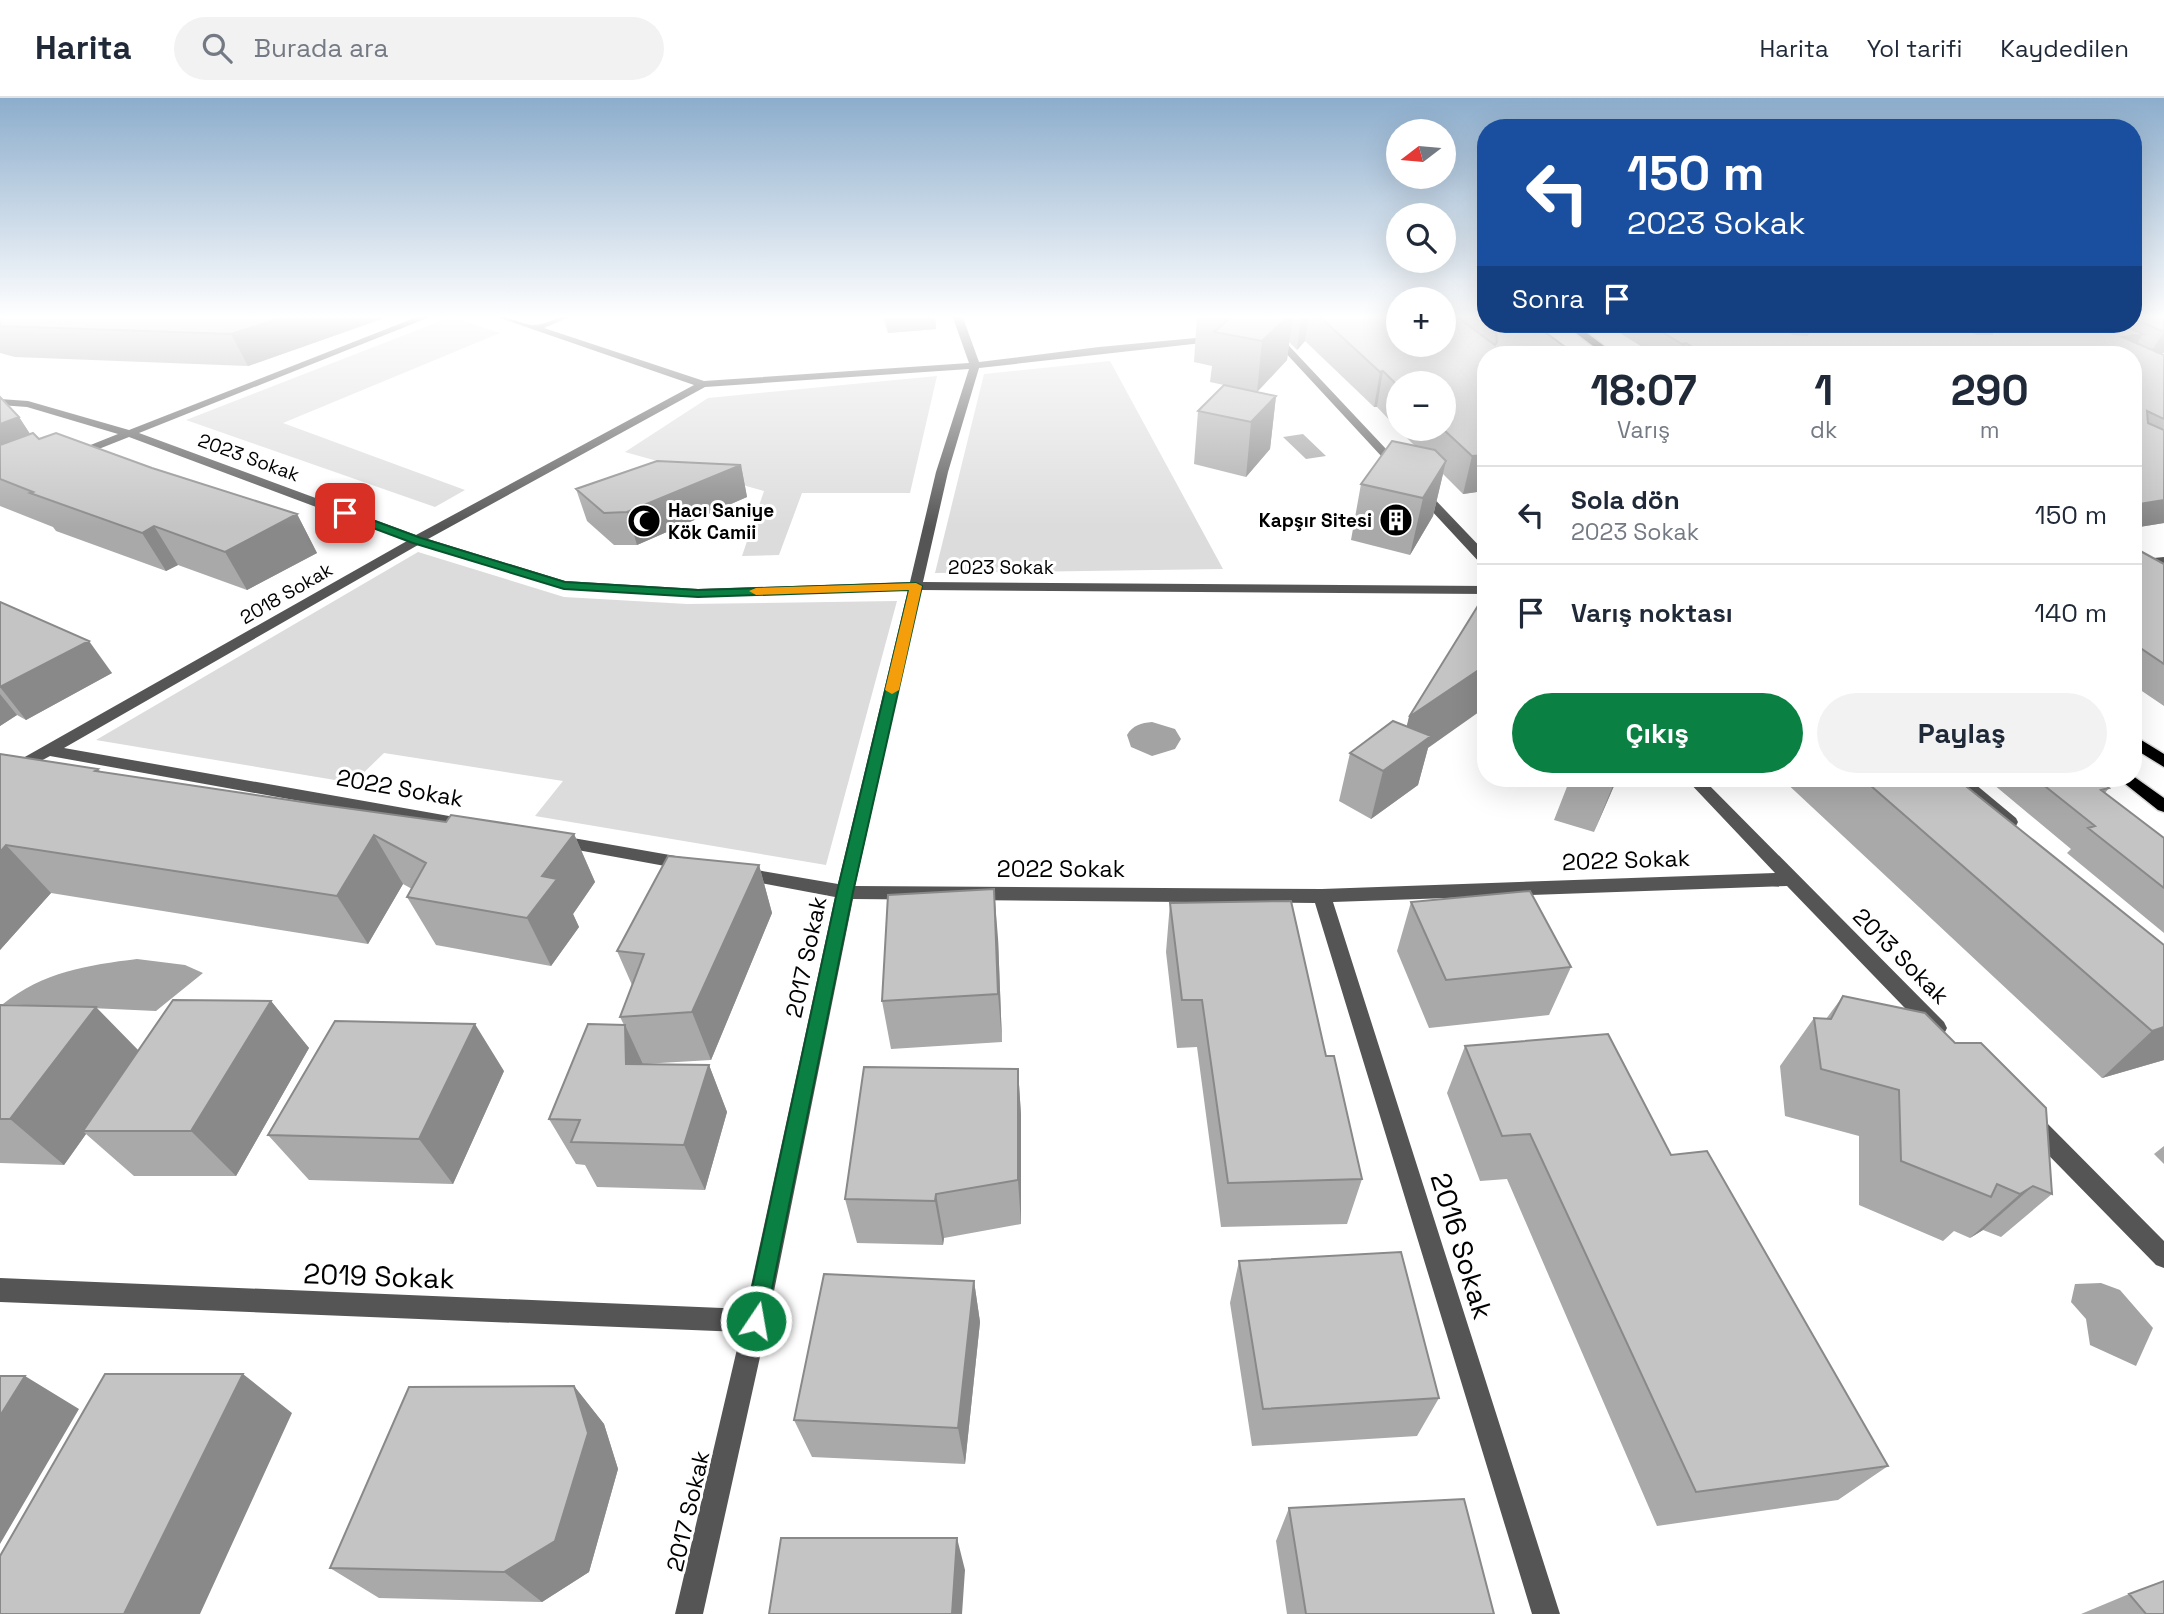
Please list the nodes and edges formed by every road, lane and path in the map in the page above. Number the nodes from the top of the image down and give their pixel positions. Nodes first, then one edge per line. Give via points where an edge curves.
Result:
1 (249, 386) edge
2 (700, 386) edge
3 (969, 386) edge
4 (1322, 386) edge
5 (0, 402) edge
6 (128, 433) junction
7 (64, 459) edge
8 (417, 540) junction
9 (1477, 551) edge
10 (2142, 560) edge
11 (2164, 561) edge
12 (2142, 563) edge
13 (2164, 574) edge
14 (916, 586) junction
15 (1477, 590) edge
16 (2142, 746) edge
17 (49, 751) junction
18 (2164, 762) edge
19 (0, 778) edge
20 (1702, 787) edge
21 (1968, 787) edge
22 (2138, 787) edge
23 (2164, 806) edge
24 (490, 829) edge
25 (2021, 832) edge
26 (545, 839) edge
27 (1790, 878) junction
28 (845, 892) junction
29 (1322, 896) junction
30 (1947, 1038) edge
31 (2016, 1107) edge
32 (2164, 1256) edge
33 (0, 1290) edge
34 (756, 1321) junction
35 (689, 1614) edge
36 (1546, 1614) edge

1 - 6 street
2 - 8 street, 2018 Sokak
3 - 14 street, 2017 Sokak via 942,472
4 - 9 street
5 - 6 street, 2023 Sokak via 28,404
6 - 7 street
6 - 8 street, 2023 Sokak
8 - 14 street, 2023 Sokak via 564,585 698,593
8 - 17 street, 2018 Sokak
10 - 11 street
12 - 13 street
14 - 15 street, 2023 Sokak
14 - 28 street, 2017 Sokak
16 - 18 main road
17 - 19 street, 2018 Sokak
17 - 24 street, 2022 Sokak
20 - 27 street, 2013 Sokak
21 - 25 street
22 - 23 main road
26 - 28 street, 2022 Sokak
27 - 29 street, 2022 Sokak
27 - 30 street, 2013 Sokak
28 - 29 street, 2022 Sokak
28 - 34 street, 2017 Sokak
29 - 36 street, 2016 Sokak
31 - 32 street
33 - 34 street, 2019 Sokak
34 - 35 street, 2017 Sokak

